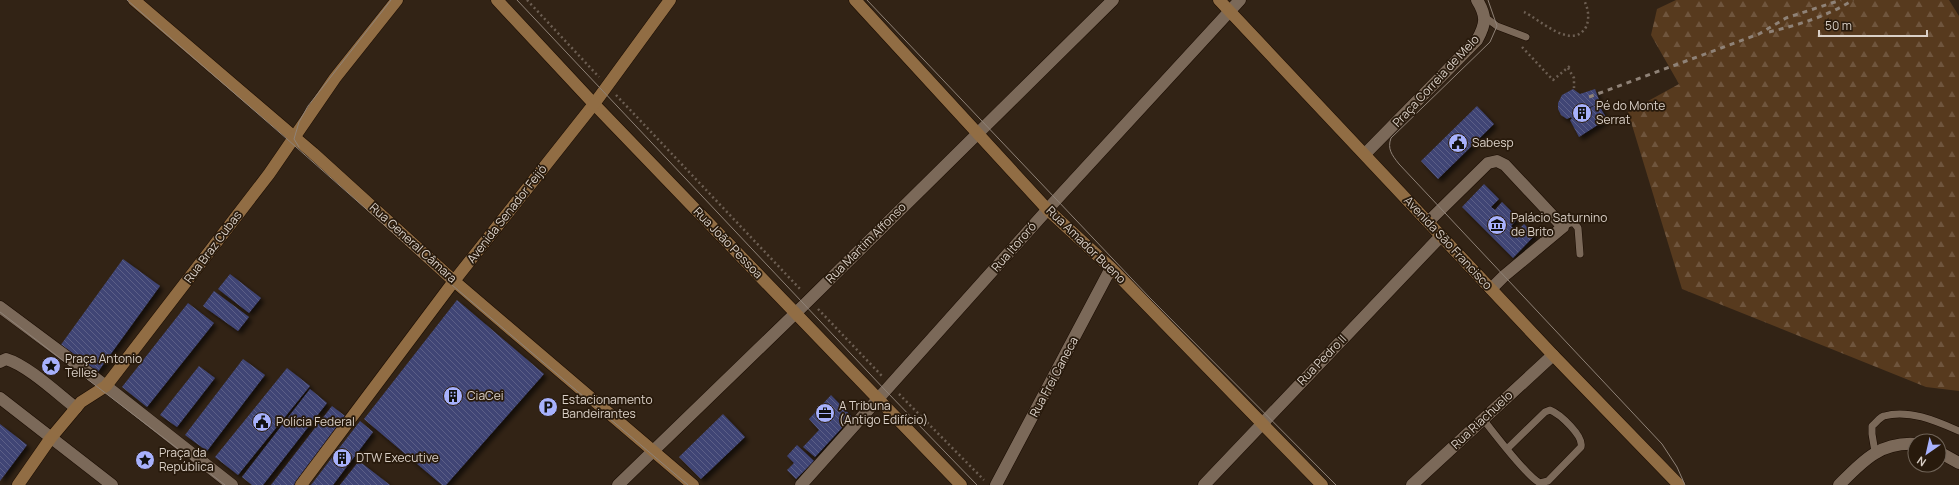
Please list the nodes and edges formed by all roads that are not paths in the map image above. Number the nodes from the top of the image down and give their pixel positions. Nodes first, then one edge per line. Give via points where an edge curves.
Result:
1 (134, 0) edge
2 (397, 0) edge
3 (497, 0) edge
4 (670, 0) edge
5 (855, 0) edge
6 (1113, 0) edge
7 (1219, 0) edge
8 (1240, 0) edge
9 (1477, 0) edge
10 (1229, 12) junction
11 (1485, 17) junction
12 (1526, 37) dead end
13 (594, 104) junction
14 (977, 134) junction
15 (294, 139) junction
16 (1365, 154) junction
17 (1047, 209) junction
18 (1428, 222) junction
19 (1563, 227) junction
20 (1441, 236) junction
21 (1580, 254) dead end
22 (1111, 268) junction
23 (454, 281) junction
24 (1491, 289) junction
25 (0, 307) edge
26 (796, 313) junction
27 (1553, 355) junction
28 (0, 362) edge
29 (106, 386) junction
30 (0, 398) edge
31 (878, 399) junction
32 (76, 408) junction
33 (1483, 419) junction
34 (1262, 424) junction
35 (1959, 432) edge
36 (50, 439) junction
37 (1907, 445) edge
38 (1508, 448) junction
39 (652, 451) junction
40 (1875, 452) junction
41 (1947, 456) edge
42 (1959, 463) edge
43 (18, 485) edge
44 (112, 485) edge
45 (232, 485) edge
46 (301, 485) edge
47 (618, 485) edge
48 (693, 485) edge
49 (801, 485) edge
50 (961, 485) edge
51 (996, 485) edge
52 (1204, 485) edge
53 (1322, 485) edge
54 (1412, 485) edge
55 (1679, 485) edge
56 (1839, 485) edge

1 - 15 street, Rua General Câmara
2 - 15 street, Rua Braz Cubas via 335,78
3 - 13 street, Rua João Pessoa
4 - 13 street, Avenida Senador Feijó
5 - 14 street, Rua Amador Bueno
6 - 14 street, Rua Martim Affonso
7 - 10 street, Avenida São Francisco
8 - 10 street, Rua Itororó
9 - 11 street
10 - 16 street, Avenida São Francisco
10 - 17 street, Rua Itororó
11 - 12 lane via 1497,26
11 - 16 street, Praça Correia de Melo via 1483,30 1470,49
13 - 23 street, Avenida Senador Feijó
13 - 26 street, Rua João Pessoa
14 - 17 street, Rua Amador Bueno
14 - 26 street, Rua Martim Affonso
15 - 23 street, Rua General Câmara
15 - 29 street, Rua Braz Cubas
16 - 18 street, Avenida São Francisco
17 - 22 street, Rua Amador Bueno
17 - 31 street, Rua Itororó
18 - 19 street via 1488,163 1497,161 1505,165
18 - 20 street, Avenida São Francisco
19 - 21 lane via 1574,223 1578,228
19 - 24 street via 1511,269
20 - 24 street, Avenida São Francisco
20 - 34 street, Rua Pedro II
22 - 34 street, Rua Amador Bueno
22 - 51 street, Rua Frei Caneca
23 - 39 street, Rua General Câmara
23 - 46 street, Avenida Senador Feijó
24 - 27 street, Avenida São Francisco
25 - 29 street
26 - 31 street, Rua João Pessoa
26 - 39 street, Rua Martim Affonso
27 - 33 street, Rua Riachuelo
27 - 55 street, Avenida São Francisco
28 - 32 street via 6,359 25,368
29 - 32 street, Rua Braz Cubas
29 - 45 street
30 - 36 street
31 - 49 street, Rua Itororó
31 - 50 street, Rua João Pessoa
32 - 36 street, Rua Braz Cubas
33 - 38 lane
33 - 54 street, Rua Riachuelo
34 - 52 street, Rua Pedro II
34 - 53 street, Rua Amador Bueno
35 - 40 lane via 1940,423 1908,414 1883,416 1872,426
36 - 43 street, Rua Braz Cubas
36 - 44 street
37 - 40 street via 1890,446
38 - 38 lane via 1534,481 1540,483 1548,481 1581,447 1582,442 1579,435 1556,412 1550,410
39 - 47 street, Rua Martim Affonso
39 - 48 street, Rua General Câmara
40 - 56 street
41 - 42 street

